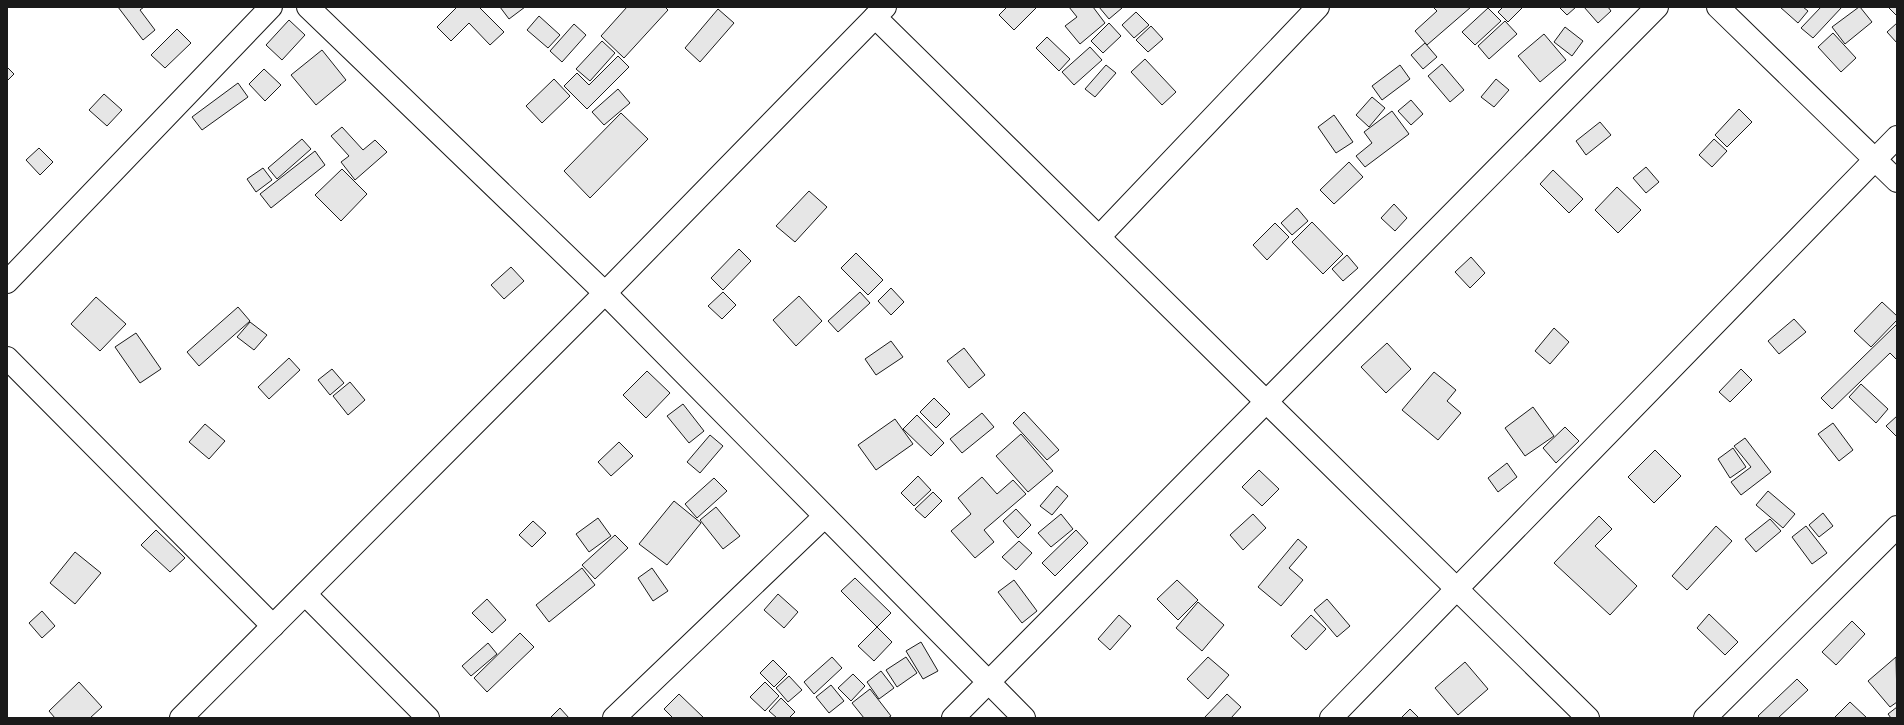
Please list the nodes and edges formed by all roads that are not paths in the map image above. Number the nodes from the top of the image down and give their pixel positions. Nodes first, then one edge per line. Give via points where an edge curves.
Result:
1 (271, 7) edge
2 (308, 7) edge
3 (1318, 7) edge
4 (1658, 7) edge
5 (1718, 7) edge
6 (880, 12) edge
7 (1897, 137) edge
8 (1875, 159) junction
9 (1897, 181) edge
10 (1099, 237) junction
11 (7, 282) edge
12 (605, 293) junction
13 (7, 358) edge
14 (1266, 401) junction
15 (825, 516) junction
16 (1897, 527) edge
17 (1458, 590) junction
18 (305, 594) junction
19 (273, 626) junction
20 (988, 682) junction
21 (181, 718) edge
22 (428, 718) edge
23 (614, 718) edge
24 (953, 718) edge
25 (1024, 718) edge
26 (1331, 718) edge
27 (1588, 718) edge
28 (1704, 718) edge

1 - 11 street
2 - 12 street
3 - 10 street
4 - 14 street
5 - 8 street
6 - 10 street
6 - 12 street
7 - 8 street
8 - 9 street
8 - 17 street
10 - 14 street
12 - 15 street
12 - 18 street
13 - 19 street
14 - 17 street
14 - 20 street
15 - 20 street
15 - 23 street
16 - 28 street
17 - 26 street
17 - 27 street
18 - 19 street
18 - 22 street
19 - 21 street
20 - 24 street
20 - 25 street

